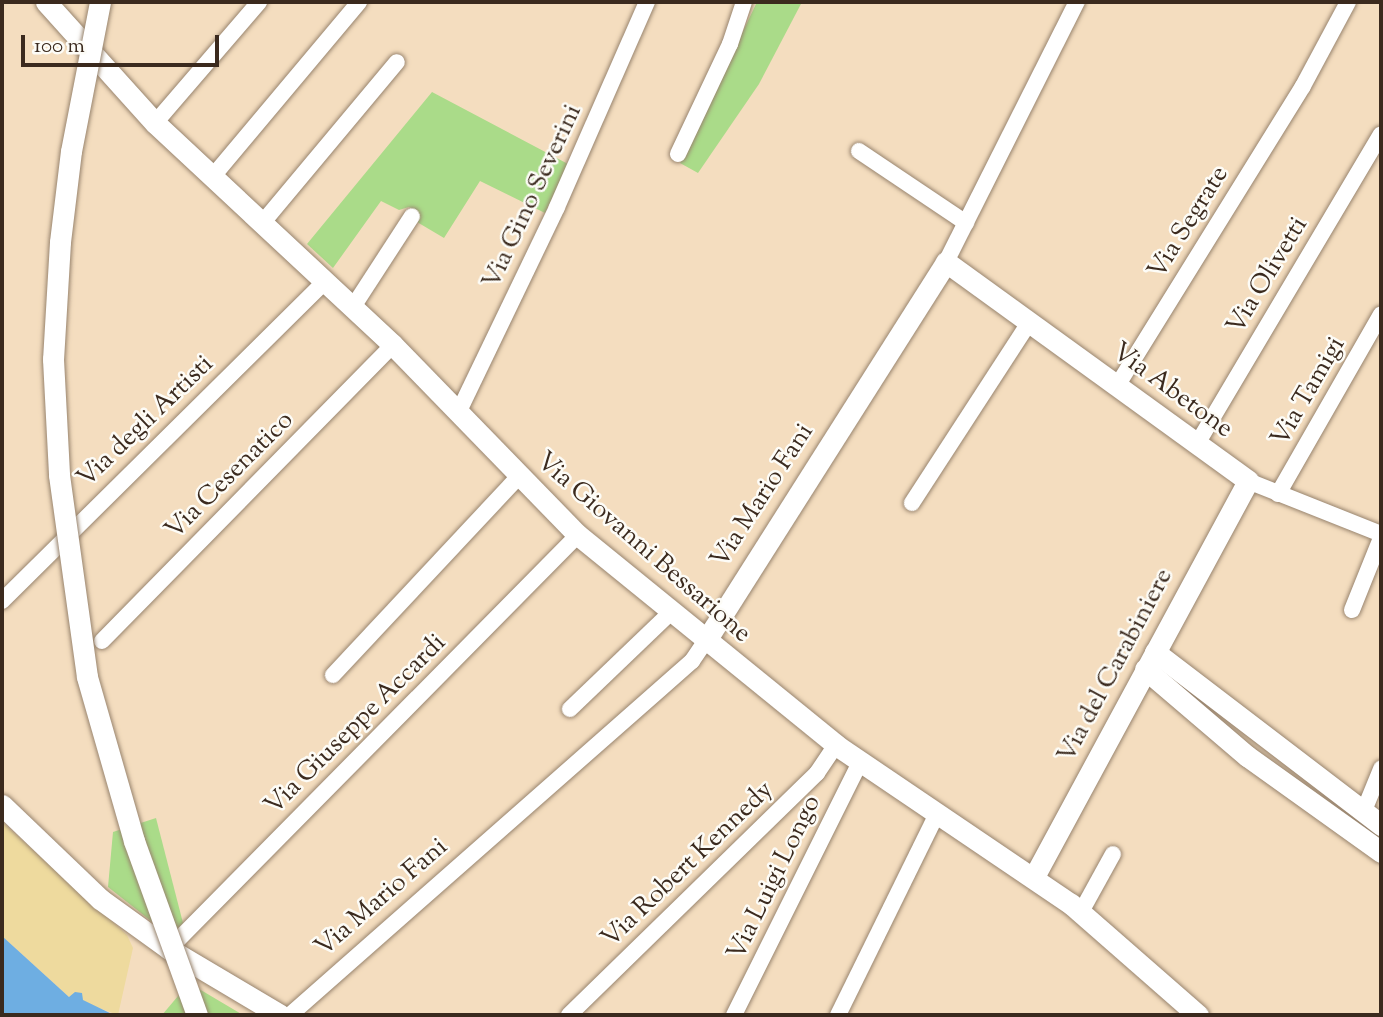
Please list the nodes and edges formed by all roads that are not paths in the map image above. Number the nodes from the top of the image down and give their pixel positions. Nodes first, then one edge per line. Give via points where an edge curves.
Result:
1 (46, 2) edge
2 (100, 2) edge
3 (259, 2) edge
4 (359, 2) edge
5 (647, 2) edge
6 (744, 2) edge
7 (1077, 2) edge
8 (1348, 2) edge
9 (397, 62) dead end
10 (155, 123) junction
11 (1381, 134) edge
12 (859, 151) dead end
13 (678, 154) dead end
14 (214, 175) junction
15 (412, 216) dead end
16 (264, 221) junction
17 (967, 223) junction
18 (946, 262) junction
19 (326, 280) junction
20 (353, 307) junction
21 (1381, 314) edge
22 (1029, 323) junction
23 (393, 345) junction
24 (1117, 386) junction
25 (459, 411) junction
26 (1197, 444) junction
27 (518, 477) junction
28 (1248, 481) junction
29 (1278, 494) junction
30 (912, 503) dead end
31 (1381, 534) edge
32 (578, 535) junction
33 (2, 601) edge
34 (1352, 610) dead end
35 (670, 613) junction
36 (102, 641) dead end
37 (705, 642) junction
38 (1150, 660) junction
39 (333, 675) dead end
40 (570, 709) dead end
41 (836, 745) junction
42 (860, 762) junction
43 (1381, 769) edge
44 (2, 805) edge
45 (1363, 813) junction
46 (937, 814) junction
47 (1381, 825) edge
48 (1381, 852) edge
49 (1113, 854) dead end
50 (1034, 877) junction
51 (1081, 912) junction
52 (169, 949) junction
53 (197, 1015) edge
54 (280, 1015) edge
55 (290, 1015) edge
56 (569, 1015) edge
57 (734, 1015) edge
58 (838, 1015) edge
59 (1198, 1015) edge

1 - 10 street, Via Giovanni Bessarione
2 - 53 street, bridge via 77,114 60,242 53,359 59,475 87,677 134,841
3 - 10 street
4 - 14 street
5 - 25 street, Via Gino Severini via 557,207
6 - 13 street via 730,44
7 - 17 street, Via Mario Fani
8 - 24 street, Via Segrate via 1303,86
9 - 16 street
10 - 14 street, Via Giovanni Bessarione
11 - 26 street, Via Olivetti
12 - 17 street
14 - 16 street, Via Giovanni Bessarione
15 - 20 street
16 - 19 street, Via Giovanni Bessarione
17 - 18 street, Via Mario Fani
18 - 22 street, Via Abetone
18 - 37 street, Via Mario Fani
19 - 20 street, Via Giovanni Bessarione
19 - 33 street, Via degli Artisti
20 - 23 street, Via Giovanni Bessarione
21 - 29 street, Via Tamigi
22 - 24 street, Via Abetone
22 - 30 street
23 - 25 street, Via Giovanni Bessarione
23 - 36 street, Via Cesenatico
24 - 26 street, Via Abetone
25 - 27 street, Via Giovanni Bessarione
26 - 28 street, Via Abetone
27 - 32 street, Via Giovanni Bessarione
27 - 39 street
28 - 29 street, Via Abetone
28 - 38 street, Via del Carabiniere
29 - 31 street, Via Abetone
31 - 34 street
32 - 35 street, Via Giovanni Bessarione
32 - 52 street, Via Giuseppe Accardi
35 - 37 street, Via Giovanni Bessarione
35 - 40 street
37 - 41 street, Via Giovanni Bessarione
37 - 55 street, Via Mario Fani via 692,662
38 - 45 street
38 - 48 street via 1247,756
38 - 50 street, Via del Carabiniere
41 - 42 street, Via Giovanni Bessarione
41 - 56 street, Via Robert Kennedy via 817,773
42 - 46 street, Via Giovanni Bessarione
42 - 57 street, Via Luigi Longo
43 - 45 street
44 - 52 street via 100,899
45 - 47 street
46 - 50 street, Via Giovanni Bessarione
46 - 58 street
49 - 51 street
50 - 51 street, Via Giovanni Bessarione
51 - 59 street, Via Giovanni Bessarione
52 - 54 street

